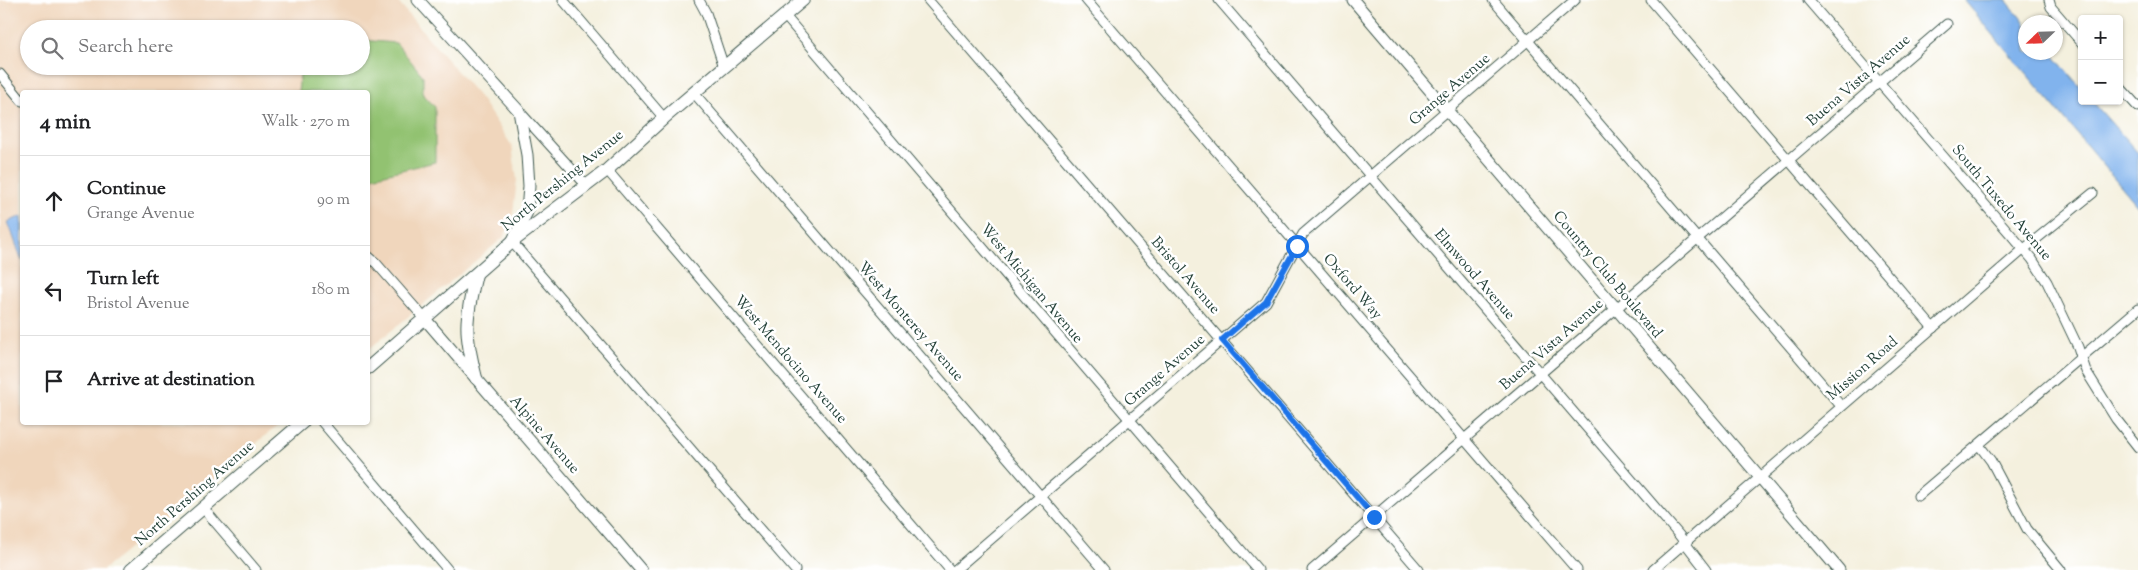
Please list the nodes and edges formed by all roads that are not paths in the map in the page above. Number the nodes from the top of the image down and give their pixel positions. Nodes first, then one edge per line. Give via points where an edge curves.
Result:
1 (418, 0) edge
2 (562, 0) edge
3 (699, 0) edge
4 (803, 0) edge
5 (928, 0) edge
6 (1086, 0) edge
7 (1219, 0) edge
8 (1353, 0) edge
9 (1493, 0) edge
10 (1575, 0) edge
11 (1651, 0) edge
12 (1808, 0) edge
13 (2049, 0) edge
14 (784, 16) junction
15 (1947, 24) dead end
16 (2078, 38) edge
17 (1528, 40) junction
18 (724, 67) junction
19 (0, 74) edge
20 (1879, 82) junction
21 (2123, 90) edge
22 (694, 93) junction
23 (20, 99) edge
24 (2138, 107) edge
25 (1447, 110) junction
26 (519, 111) junction
27 (664, 118) junction
28 (1789, 160) junction
29 (607, 170) junction
30 (1371, 176) junction
31 (587, 186) junction
32 (2093, 193) dead end
33 (1698, 238) junction
34 (512, 242) junction
35 (1297, 246) junction
36 (2024, 249) junction
37 (370, 258) edge
38 (476, 274) junction
39 (1616, 308) junction
40 (2138, 309) edge
41 (425, 319) junction
42 (1933, 328) junction
43 (1222, 340) junction
44 (2082, 357) junction
45 (370, 366) edge
46 (1540, 374) junction
47 (476, 378) junction
48 (1842, 406) junction
49 (1129, 420) junction
50 (300, 425) edge
51 (325, 425) edge
52 (1464, 439) junction
53 (1979, 445) junction
54 (2138, 447) edge
55 (1760, 477) junction
56 (1041, 496) junction
57 (1918, 496) dead end
58 (204, 509) junction
59 (1374, 517) junction
60 (1684, 543) junction
61 (132, 570) edge
62 (256, 570) edge
63 (448, 570) edge
64 (641, 570) edge
65 (795, 570) edge
66 (950, 570) edge
67 (955, 570) edge
68 (1104, 570) edge
69 (1258, 570) edge
70 (1312, 570) edge
71 (1419, 570) edge
72 (1577, 570) edge
73 (1653, 570) edge
74 (1706, 570) edge
75 (1839, 570) edge
76 (2061, 570) edge

1 - 26 street
2 - 27 street
3 - 18 street
4 - 14 main road, North Pershing Avenue
5 - 43 street, Bristol Avenue
6 - 35 street, Oxford Way
7 - 30 street, Elmwood Avenue
8 - 25 street, Country Club Boulevard
9 - 17 street
10 - 17 street, Grange Avenue
11 - 28 street
12 - 20 street, South Tuxedo Avenue
13 - 16 street via 2051,7
14 - 18 main road, North Pershing Avenue
14 - 49 street, West Michigan Avenue
15 - 20 street, Buena Vista Avenue
17 - 25 street, Grange Avenue
17 - 33 street
18 - 22 main road, North Pershing Avenue
19 - 23 street
20 - 28 street, Buena Vista Avenue
20 - 36 street, South Tuxedo Avenue
21 - 24 street
22 - 27 main road, North Pershing Avenue
22 - 56 street, West Monterey Avenue
25 - 30 street, Grange Avenue
25 - 39 street, Country Club Boulevard
26 - 31 street
26 - 34 street via 529,186 527,212
27 - 29 main road, North Pershing Avenue
28 - 33 street, Buena Vista Avenue
28 - 42 street
29 - 31 main road, North Pershing Avenue
29 - 66 street, West Mendocino Avenue
30 - 35 street, Grange Avenue via 1303,234
30 - 46 street, Elmwood Avenue
31 - 34 main road, North Pershing Avenue
32 - 36 street, Mission Road
33 - 39 street, Buena Vista Avenue
33 - 48 street
34 - 38 main road, North Pershing Avenue
34 - 65 street
35 - 43 street, Grange Avenue via 1266,302
35 - 52 street, Oxford Way
36 - 42 street, Mission Road
36 - 44 street, South Tuxedo Avenue via 2047,282
37 - 41 street
38 - 41 main road, North Pershing Avenue
38 - 47 main road via 466,325
39 - 46 street, Buena Vista Avenue
39 - 55 street, Country Club Boulevard
40 - 44 street
41 - 45 main road, North Pershing Avenue
41 - 47 street, Alpine Avenue
42 - 48 street, Mission Road
43 - 49 street, Grange Avenue
43 - 59 street, Bristol Avenue
44 - 53 street
44 - 54 street, South Tuxedo Avenue via 2086,371 2104,401
46 - 52 street, Buena Vista Avenue
46 - 60 street, Elmwood Avenue
47 - 64 street, Alpine Avenue
48 - 55 street, Mission Road
49 - 56 street, Grange Avenue
49 - 69 street, West Michigan Avenue
50 - 58 main road, North Pershing Avenue
51 - 63 street
52 - 59 street, Buena Vista Avenue
52 - 72 street, Oxford Way
53 - 57 street
53 - 76 street via 2028,529
55 - 60 street, Mission Road
55 - 75 street, Country Club Boulevard
56 - 67 street, Grange Avenue
56 - 68 street, West Monterey Avenue
58 - 61 main road, North Pershing Avenue
58 - 62 street
59 - 70 street, Buena Vista Avenue
59 - 71 street, Bristol Avenue
60 - 73 street, Mission Road
60 - 74 street, Elmwood Avenue

